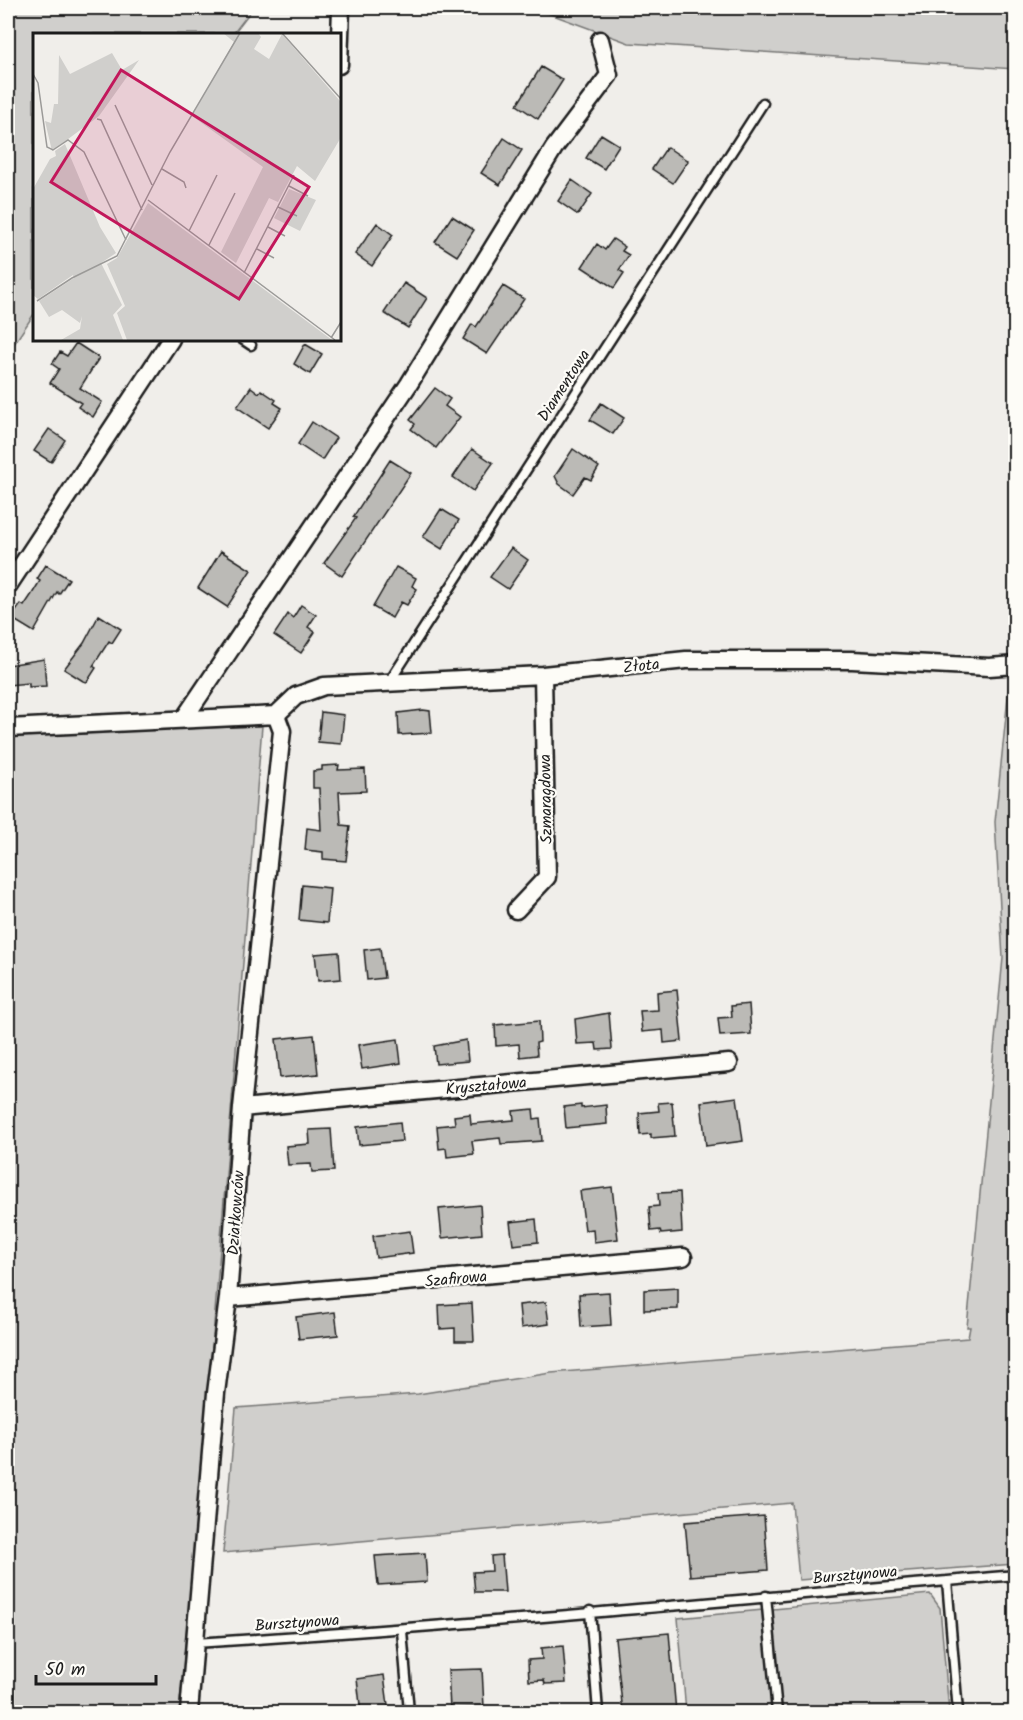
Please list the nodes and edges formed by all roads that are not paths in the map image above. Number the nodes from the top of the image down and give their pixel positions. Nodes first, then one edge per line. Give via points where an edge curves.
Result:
1 (341, 8) edge
2 (340, 36) edge
3 (600, 40) dead end
4 (763, 103) dead end
5 (170, 340) edge
6 (244, 340) edge
7 (251, 345) dead end
8 (8, 586) edge
9 (1016, 665) edge
10 (543, 675) junction
11 (387, 684) junction
12 (276, 715) junction
13 (185, 717) junction
14 (8, 728) edge
15 (516, 910) dead end
16 (729, 1063) dead end
17 (242, 1108) junction
18 (683, 1257) dead end
19 (228, 1298) junction
20 (1016, 1575) edge
21 (947, 1581) junction
22 (766, 1596) junction
23 (590, 1611) junction
24 (402, 1630) junction
25 (195, 1643) junction
26 (189, 1713) edge
27 (409, 1713) edge
28 (598, 1713) edge
29 (777, 1713) edge
30 (958, 1713) edge

1 - 2 street
3 - 13 street via 609,75 554,148 409,384
4 - 11 lane, Diamentowa
5 - 8 street
6 - 7 lane
9 - 10 street, Złota via 686,660
10 - 11 street, Złota
10 - 15 street, Szmaragdowa via 547,877
11 - 12 street, Złota via 324,686 296,696
12 - 13 street
12 - 17 street, Działkowców via 282,731
13 - 14 street
16 - 17 street, Kryształowa
17 - 19 street, Działkowców
18 - 19 street, Szafirowa
19 - 25 street, Działkowców
20 - 21 lane, Bursztynowa
21 - 22 lane, Bursztynowa
21 - 30 lane
22 - 23 lane, Bursztynowa
22 - 29 lane
23 - 24 lane, Bursztynowa
23 - 28 lane
24 - 25 lane, Bursztynowa
24 - 27 lane
25 - 26 street, Działkowców

